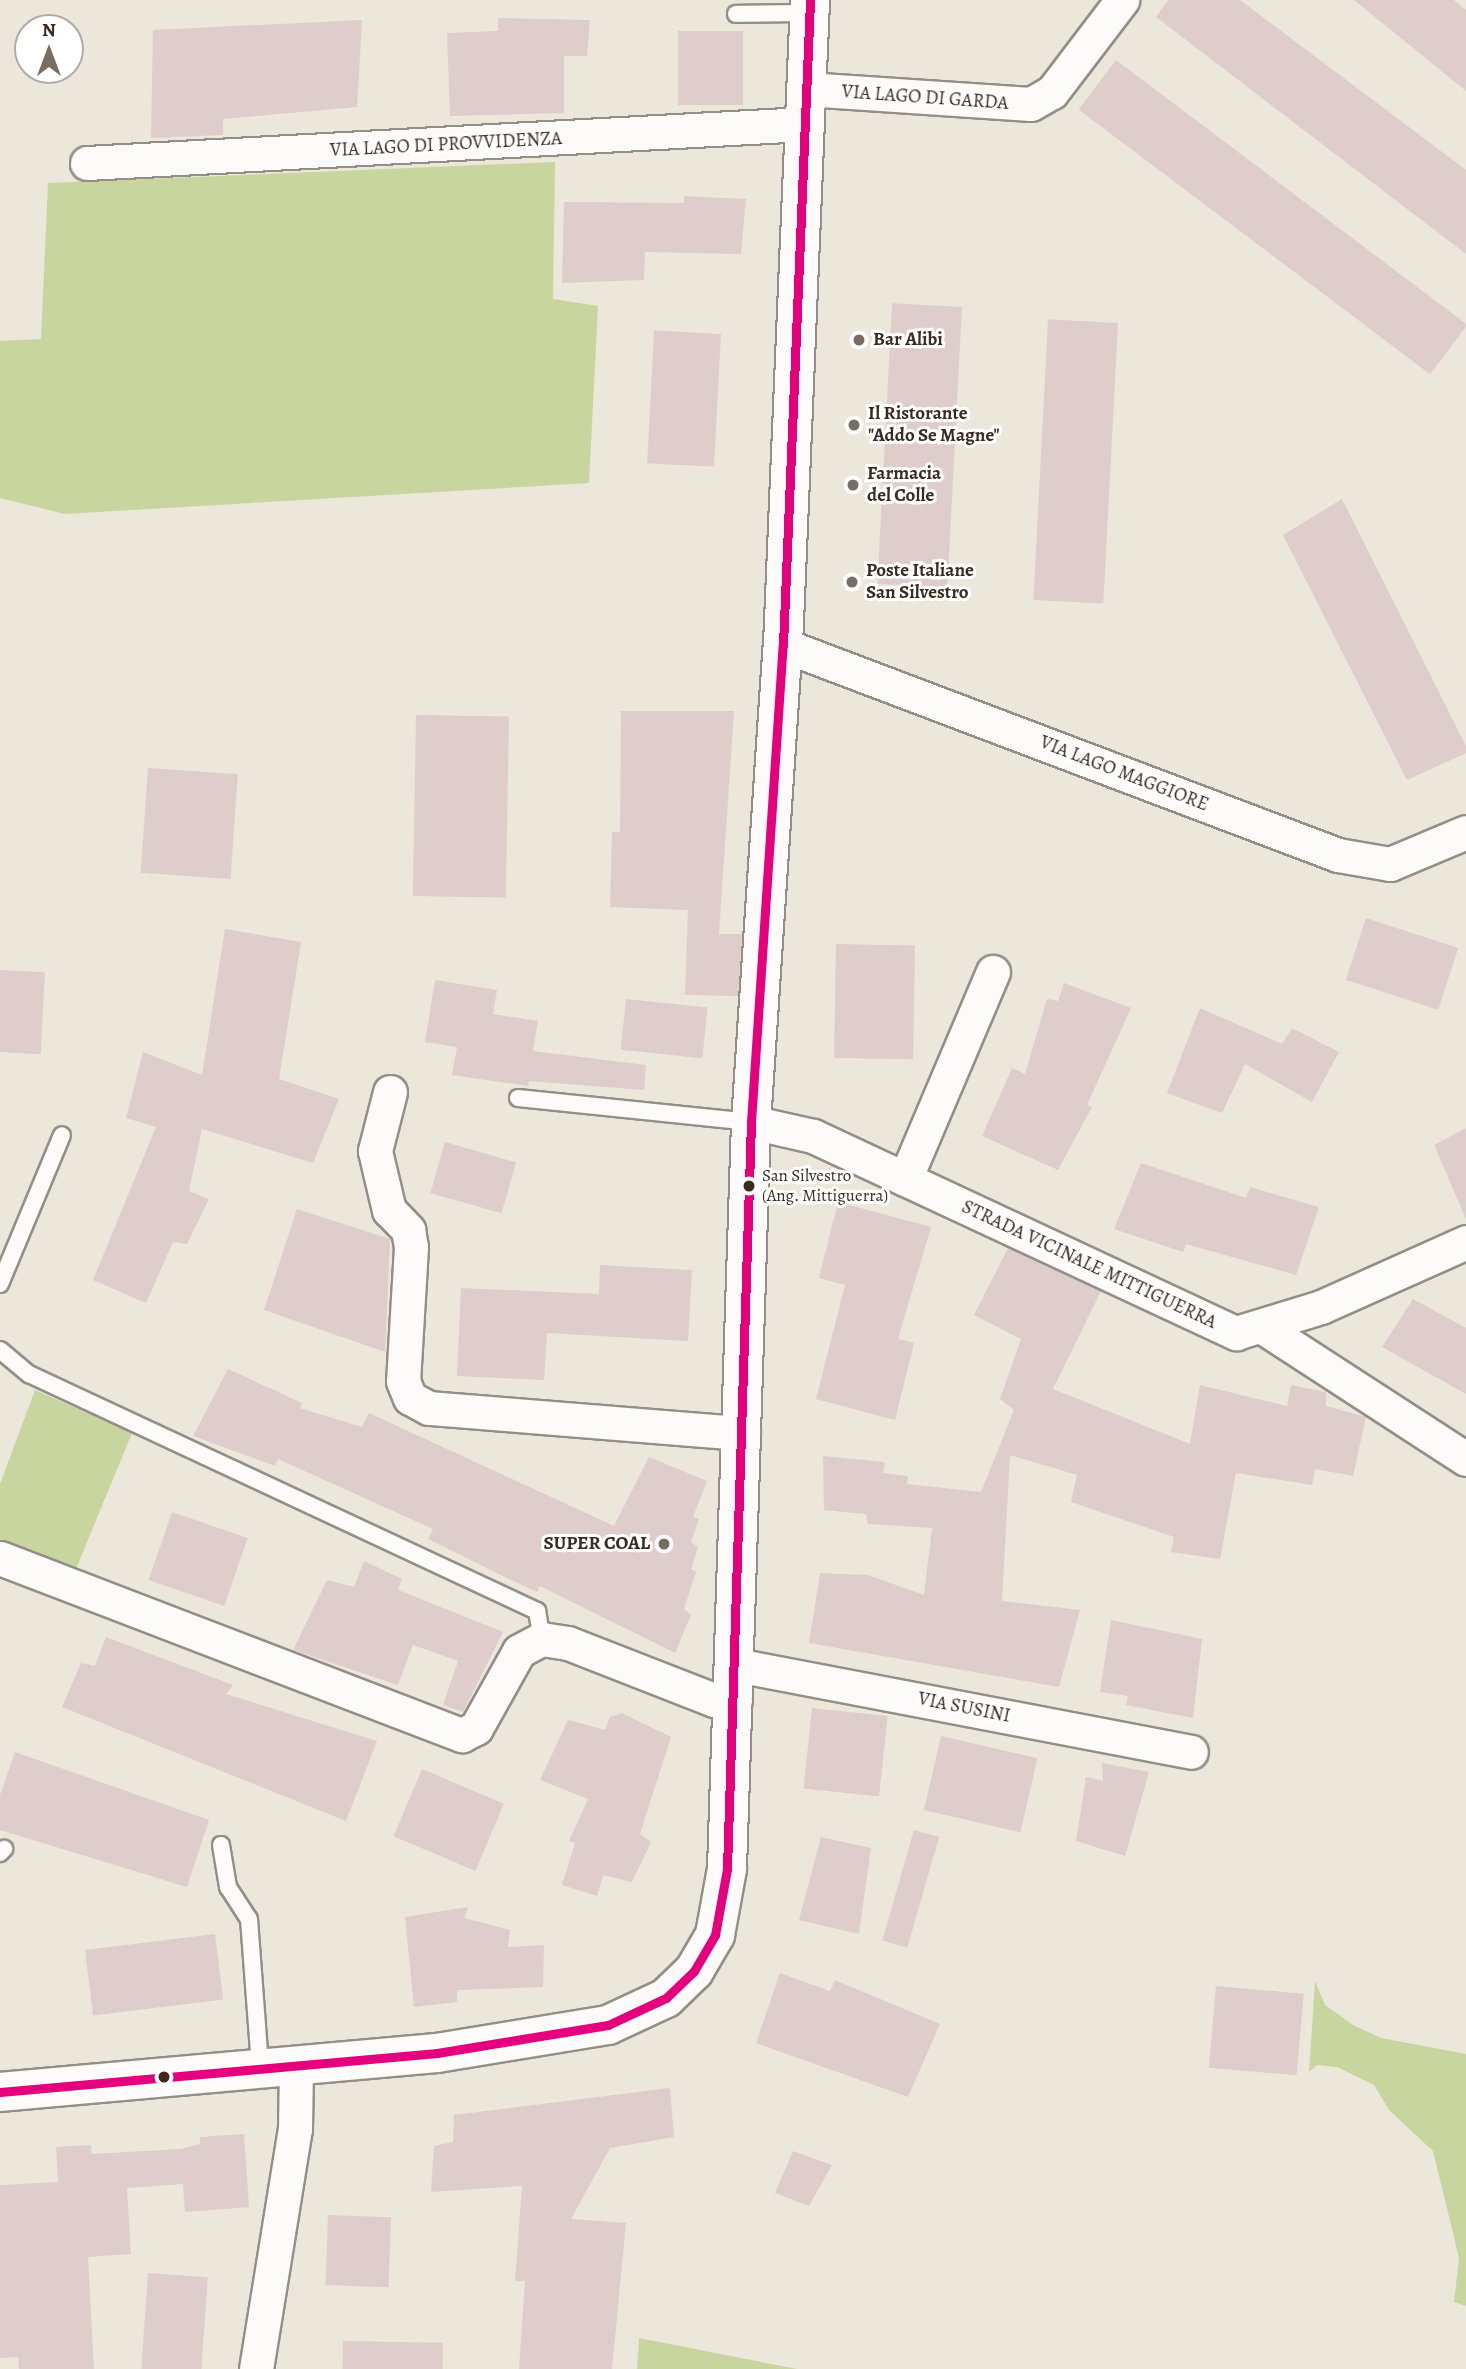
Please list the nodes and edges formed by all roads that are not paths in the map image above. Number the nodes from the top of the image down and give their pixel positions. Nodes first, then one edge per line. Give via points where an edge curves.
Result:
1 (1122, 0) edge
2 (810, 6) edge
3 (736, 14) dead end
4 (806, 107) junction
5 (87, 163) dead end
6 (783, 645) junction
7 (1466, 832) edge
8 (993, 972) dead end
9 (390, 1092) dead end
10 (518, 1098) dead end
11 (751, 1122) junction
12 (62, 1135) dead end
13 (905, 1179) junction
14 (1466, 1242) edge
15 (0, 1284) edge
16 (1261, 1326) junction
17 (0, 1350) edge
18 (743, 1433) junction
19 (1466, 1459) edge
20 (0, 1558) edge
21 (542, 1639) junction
22 (736, 1683) junction
23 (1191, 1752) dead end
24 (221, 1845) dead end
25 (278, 2066) junction
26 (0, 2092) edge
27 (256, 2369) edge

1 - 4 street, VIA LAGO DI GARDA via 1052,92 1031,104
2 - 3 lane
2 - 4 street
4 - 5 street, VIA LAGO DI PROVVIDENZA
4 - 6 street
6 - 7 street, VIA LAGO MAGGIORE via 1338,855 1390,864
6 - 11 street
8 - 13 street
9 - 18 street via 375,1151 389,1210 408,1230 411,1247 403,1381 410,1398 429,1408
10 - 11 lane
11 - 13 street, STRADA VICINALE MITTIGUERRA via 813,1136
11 - 18 street
12 - 15 lane
13 - 16 street, STRADA VICINALE MITTIGUERRA via 1236,1333
14 - 16 street, STRADA VICINALE MITTIGUERRA via 1321,1307
16 - 19 street
17 - 21 lane via 29,1374 537,1611
18 - 22 street
20 - 21 street via 462,1735 476,1728 519,1651
21 - 22 street, VIA SUSINI via 568,1643 714,1700
22 - 23 street, VIA SUSINI
22 - 25 street via 725,1904 706,1954 666,1998 640,2014 579,2031 437,2053
24 - 25 lane via 228,1887 249,1919
25 - 26 street
25 - 27 street via 295,2129

